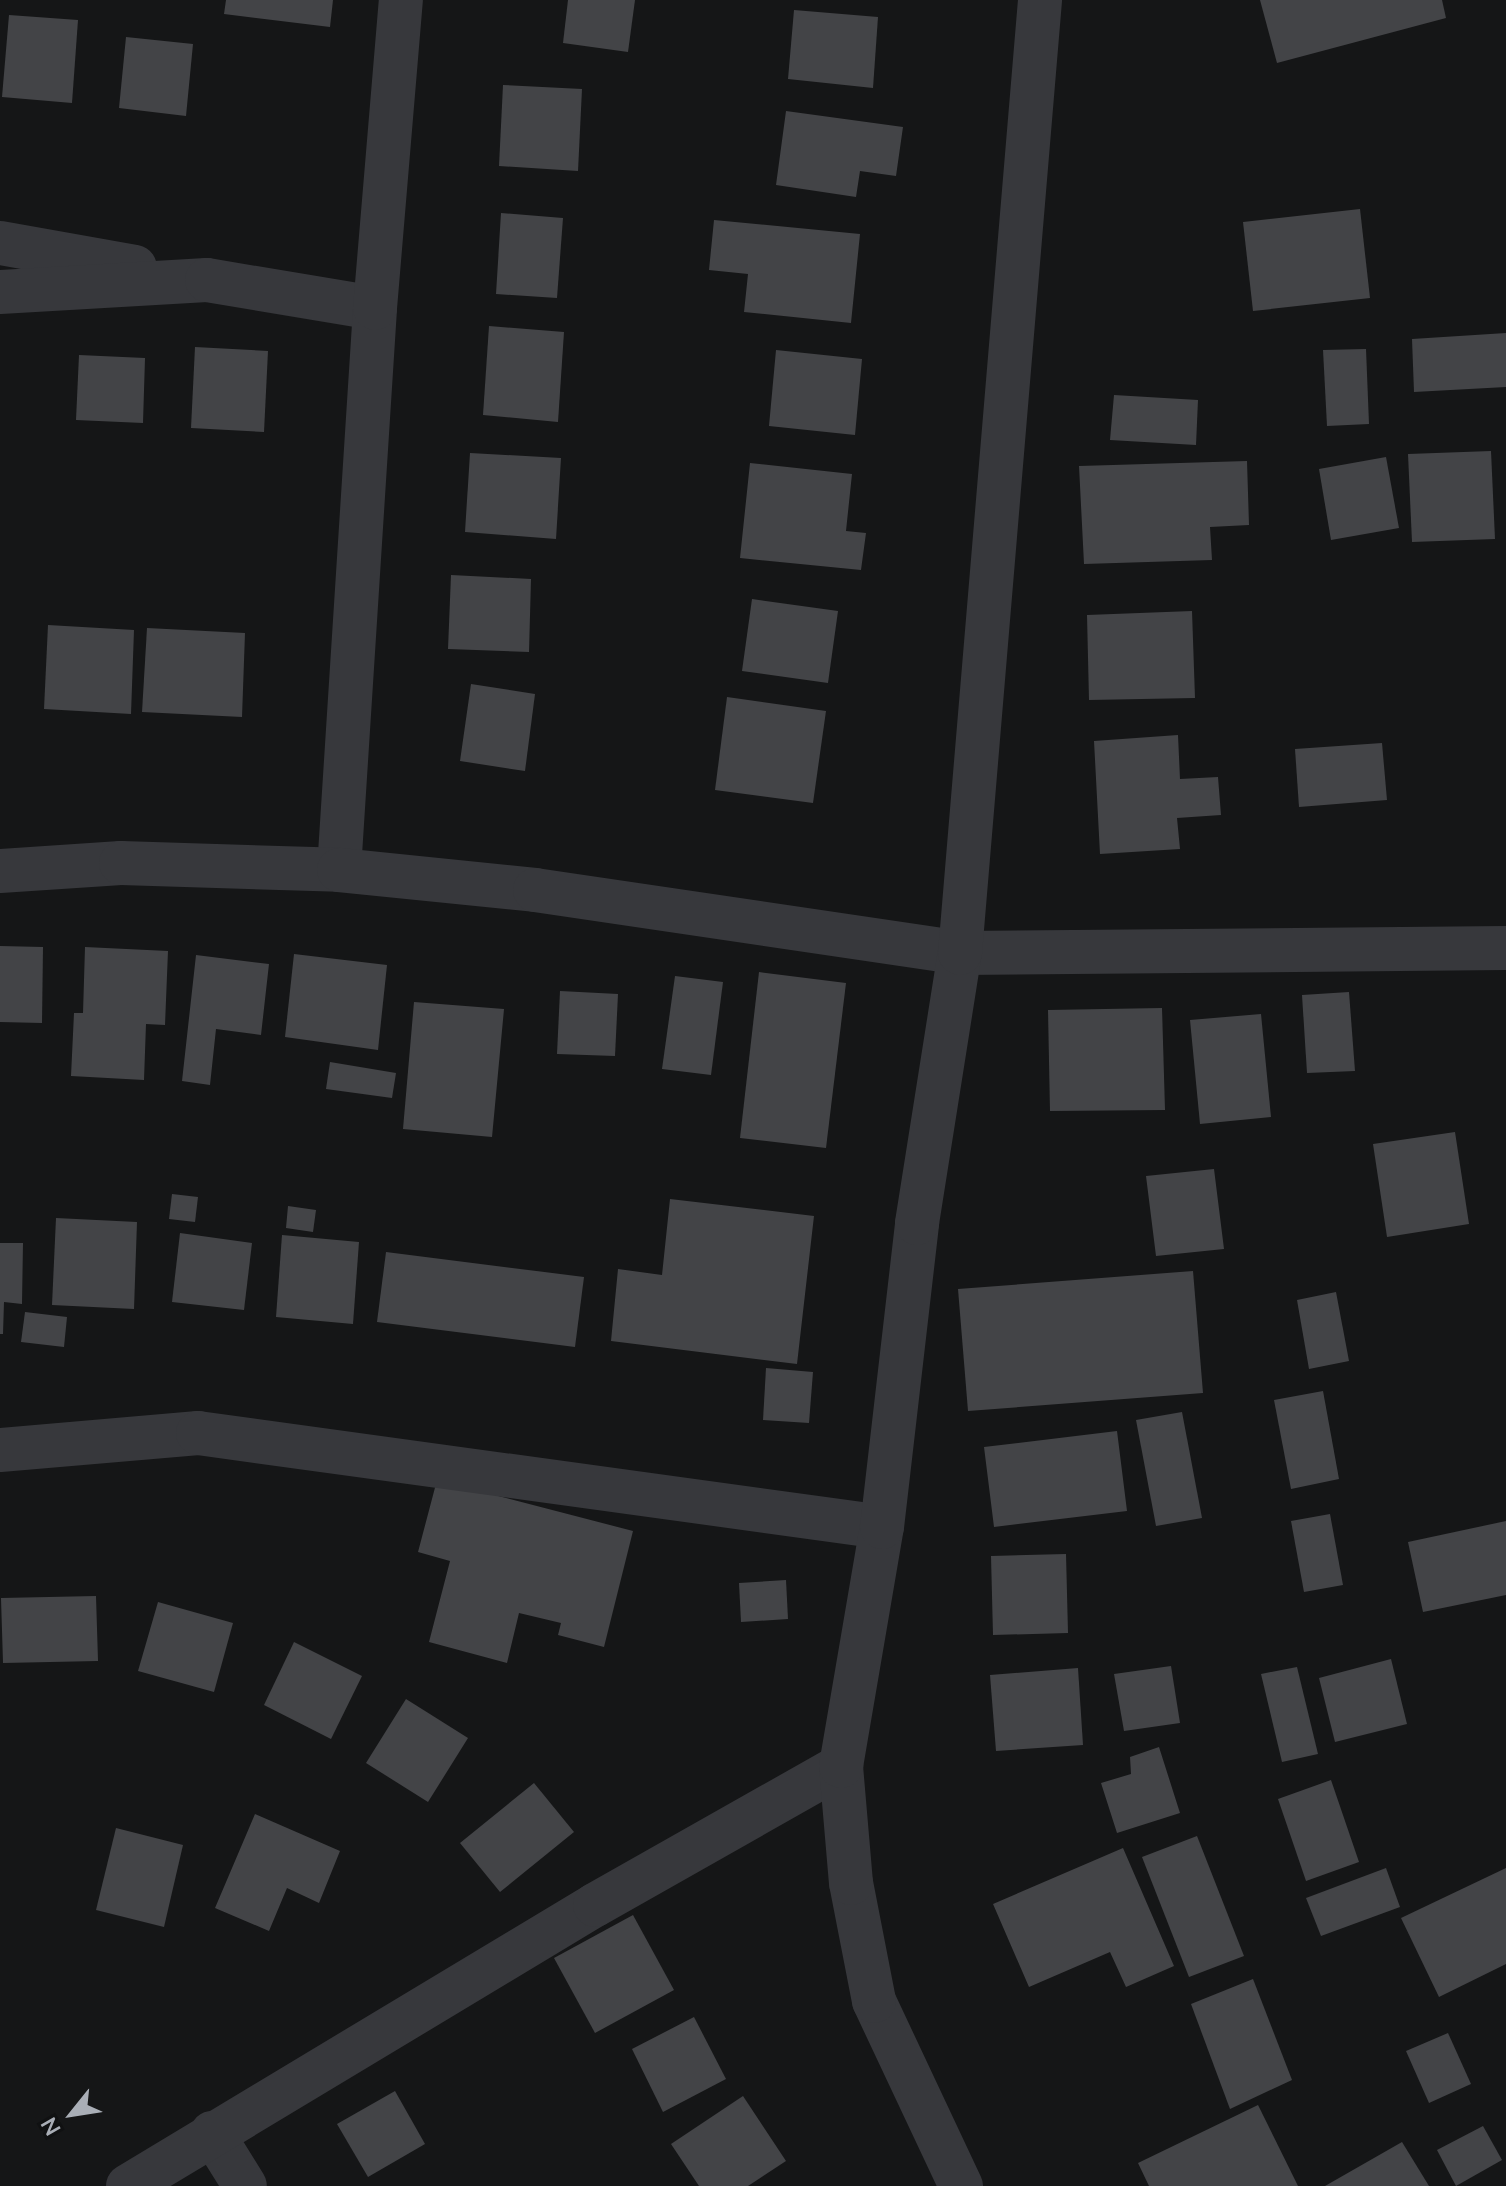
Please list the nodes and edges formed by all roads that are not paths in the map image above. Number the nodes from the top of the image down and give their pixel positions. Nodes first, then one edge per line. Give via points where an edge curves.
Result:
1 (401, 0) edge
2 (1040, 0) edge
3 (0, 243) edge
4 (207, 280) junction
5 (0, 292) edge
6 (375, 308) junction
7 (339, 870) junction
8 (0, 871) edge
9 (1506, 948) edge
10 (960, 953) junction
11 (0, 1450) edge
12 (882, 1527) junction
13 (841, 1766) junction
14 (212, 2133) junction
15 (128, 2186) edge
16 (245, 2186) edge
17 (961, 2186) edge

1 - 6 street
2 - 10 street
3 - 4 street
4 - 5 street
4 - 6 street
6 - 7 street
7 - 8 street via 121,863
7 - 10 street via 535,890
9 - 10 street
10 - 12 street via 917,1223
11 - 12 street via 198,1433
12 - 13 street
13 - 14 street
13 - 17 street via 851,1883 874,2001
14 - 15 street
14 - 16 street

